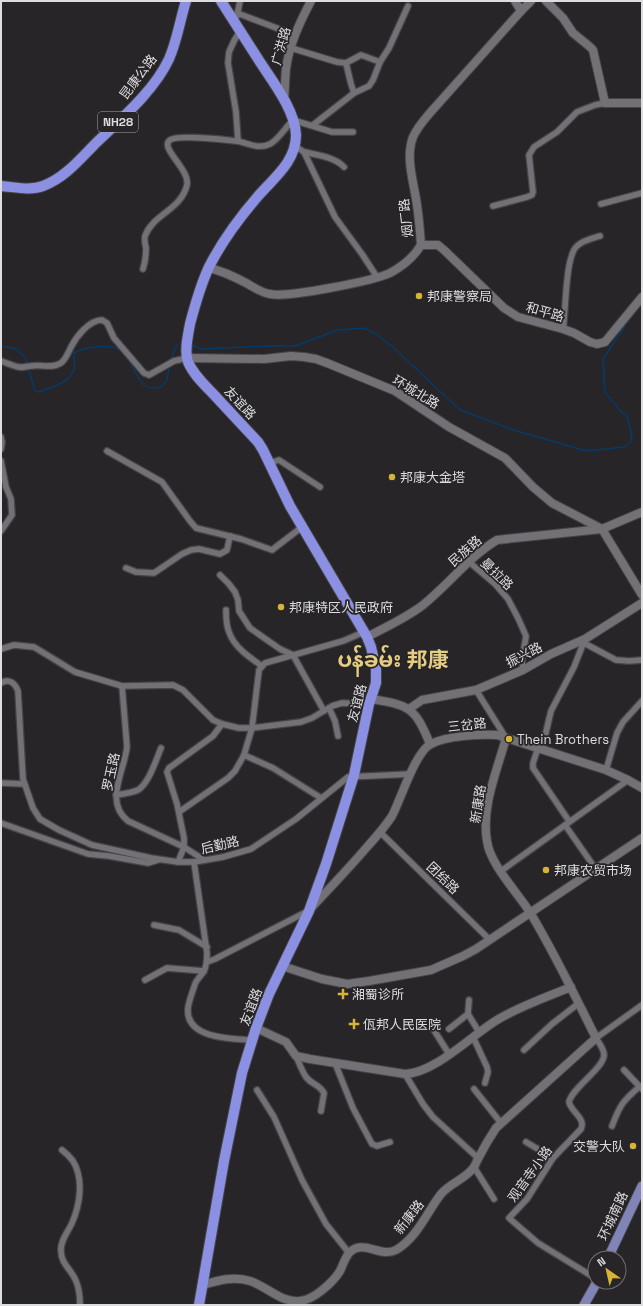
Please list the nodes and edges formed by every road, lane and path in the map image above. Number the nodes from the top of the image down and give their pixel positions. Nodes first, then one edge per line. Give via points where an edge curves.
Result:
1 (186, 1) edge
2 (221, 1) edge
3 (240, 1) edge
4 (311, 1) edge
5 (515, 1) edge
6 (531, 1) edge
7 (546, 1) edge
8 (408, 6) dead end
9 (521, 11) junction
10 (238, 22) junction
11 (295, 35) junction
12 (291, 48) junction
13 (380, 62) junction
14 (346, 63) junction
15 (354, 93) junction
16 (284, 101) junction
17 (606, 103) junction
18 (642, 103) edge
19 (293, 120) junction
20 (313, 125) junction
21 (353, 132) dead end
22 (238, 141) junction
23 (295, 146) junction
24 (304, 152) junction
25 (344, 167) dead end
26 (1, 186) edge
27 (642, 193) edge
28 (601, 204) dead end
29 (493, 206) dead end
30 (600, 236) dead end
31 (421, 245) junction
32 (209, 268) junction
33 (143, 269) dead end
34 (377, 277) junction
35 (642, 297) edge
36 (563, 329) junction
37 (187, 358) junction
38 (1, 361) edge
39 (1, 437) edge
40 (1, 449) edge
41 (107, 451) dead end
42 (1, 462) edge
43 (270, 463) junction
44 (320, 487) dead end
45 (642, 512) edge
46 (302, 527) junction
47 (602, 529) junction
48 (1, 531) edge
49 (230, 536) junction
50 (468, 562) junction
51 (126, 568) dead end
52 (220, 575) dead end
53 (642, 595) edge
54 (642, 602) edge
55 (226, 610) dead end
56 (365, 634) junction
57 (584, 641) junction
58 (1, 649) edge
59 (293, 655) junction
60 (642, 660) edge
61 (262, 666) junction
62 (523, 670) junction
63 (1, 683) edge
64 (122, 686) junction
65 (476, 690) junction
66 (370, 701) junction
67 (642, 701) edge
68 (329, 708) junction
69 (409, 709) junction
70 (324, 711) junction
71 (222, 724) junction
72 (252, 728) junction
73 (338, 736) dead end
74 (506, 738) junction
75 (430, 744) junction
76 (161, 748) dead end
77 (540, 748) junction
78 (244, 755) junction
79 (606, 770) junction
80 (411, 774) junction
81 (354, 776) junction
82 (628, 780) junction
83 (1, 783) edge
84 (24, 784) junction
85 (642, 788) edge
86 (116, 796) junction
87 (321, 798) junction
88 (179, 812) junction
89 (1, 823) edge
90 (567, 823) junction
91 (380, 832) junction
92 (642, 838) edge
93 (184, 847) junction
94 (160, 859) junction
95 (205, 860) junction
96 (178, 862) junction
97 (194, 862) junction
98 (595, 868) junction
99 (501, 871) junction
100 (309, 911) junction
101 (530, 912) junction
102 (154, 925) dead end
103 (490, 940) junction
104 (207, 947) junction
105 (207, 962) junction
106 (282, 966) junction
107 (204, 971) junction
108 (145, 980) dead end
109 (571, 987) junction
110 (469, 1000) dead end
111 (579, 1003) junction
112 (642, 1005) edge
113 (468, 1014) junction
114 (432, 1027) dead end
115 (256, 1028) junction
116 (448, 1029) dead end
117 (476, 1034) junction
118 (596, 1038) junction
119 (252, 1040) junction
120 (524, 1050) dead end
121 (449, 1054) junction
122 (296, 1056) junction
123 (335, 1063) junction
124 (624, 1070) dead end
125 (405, 1074) junction
126 (485, 1083) dead end
127 (641, 1088) edge
128 (474, 1089) dead end
129 (257, 1090) dead end
130 (321, 1111) dead end
131 (501, 1123) junction
132 (612, 1126) dead end
133 (390, 1142) dead end
134 (526, 1142) dead end
135 (62, 1150) dead end
136 (478, 1158) junction
137 (553, 1158) junction
138 (474, 1167) junction
139 (642, 1186) edge
140 (494, 1199) dead end
141 (612, 1250) edge
142 (349, 1252) junction
143 (587, 1273) edge
144 (203, 1285) junction
145 (592, 1290) edge
146 (80, 1305) edge
147 (199, 1305) edge
148 (584, 1305) edge

1 - 26 highway, 昆康公路 / NH28 via 169,59 163,70 120,121 56,179 37,188
2 - 10 highway
3 - 10 street
4 - 11 street, 广洪路
5 - 9 street
6 - 9 street, 烟厂路
7 - 17 street via 592,50
8 - 13 street
9 - 31 street, 烟厂路 via 429,114 413,138 410,161 418,205
10 - 11 street
10 - 16 highway
10 - 22 street via 228,64
11 - 12 street, 广洪路
12 - 14 street
12 - 16 street, 广洪路 via 286,69
13 - 14 street via 361,55
13 - 15 street via 369,86
14 - 15 street
15 - 20 street
16 - 19 highway
17 - 18 street
17 - 29 street via 577,112 557,132 532,149 529,155 532,195
19 - 20 street
19 - 22 street via 277,139 265,146
19 - 23 highway
20 - 21 street via 332,132
22 - 33 street via 176,138 167,143 167,148 183,169 187,185 179,201 149,229 145,237 146,258
23 - 24 street
23 - 32 highway via 285,166 234,227
24 - 25 street via 340,162
24 - 34 street via 335,218
27 - 28 street
30 - 36 street via 583,242 572,254 566,283
31 - 34 street, 烟厂路 via 412,258
31 - 36 street, 和平路 via 438,246 444,250 504,308 518,317
32 - 34 street, 烟厂路 via 227,272 263,292 276,295
32 - 37 highway via 189,330
35 - 36 street, 和平路 via 605,342 590,342
37 - 38 street via 149,375 114,338 107,323 102,320 93,322 80,334 60,363 20,368
37 - 43 highway, 友谊路 via 207,388 258,442
37 - 47 street, 环城北路 via 304,357 327,363 395,391 449,427 505,458 552,503
39 - 40 street
41 - 49 street via 162,482 196,528
42 - 48 street via 11,499 12,515
43 - 44 street via 279,460
43 - 46 highway, 友谊路
45 - 47 street, 民族路
46 - 49 street via 272,550
46 - 56 highway, 友谊路
47 - 50 street, 民族路 via 497,540
47 - 53 street
49 - 51 street via 227,550 220,554 199,549 191,550 154,573 136,572
50 - 56 street, 民族路 via 410,615
50 - 62 street, 曼拉路 via 495,584 508,599 518,618 526,636
52 - 59 street via 235,592 239,611 250,628
54 - 57 street, 振兴路
55 - 61 street via 228,632 237,646
56 - 59 street
56 - 66 highway, 友谊路 via 376,669 376,683
57 - 60 street via 616,660
57 - 62 street, 振兴路 via 550,654
57 - 77 street via 574,667 551,711
58 - 64 street via 14,645 34,647 75,672
59 - 61 street
59 - 70 street
61 - 72 street via 259,670
62 - 65 street, 振兴路
63 - 84 street via 10,681 18,691
64 - 71 street via 173,685 183,690 213,720
64 - 86 street, 罗玉路 via 127,748
65 - 69 street, 振兴路 via 422,700
65 - 74 street
66 - 68 street via 342,703
66 - 69 street via 395,703
66 - 81 highway, 友谊路
67 - 79 street via 617,733
68 - 70 street
68 - 73 street
69 - 75 street via 423,726
70 - 72 street via 301,722
71 - 72 street
71 - 88 street via 213,736 168,769
72 - 78 street
74 - 75 street, 三岔路 via 480,735 457,737
74 - 77 street, 三岔路
74 - 99 street, 新康路 via 486,815 487,843
75 - 80 street via 416,762
76 - 86 street via 146,782 135,791
77 - 79 street, 三岔路
77 - 90 street via 533,768
78 - 87 street via 274,768
78 - 88 street via 228,778
79 - 82 street, 三岔路
80 - 81 street, 后勤路
80 - 91 street via 391,817
81 - 87 street, 后勤路 via 345,778
81 - 100 highway, 友谊路
82 - 85 street, 三岔路
82 - 90 street
83 - 84 street
84 - 94 street via 36,814 46,824 92,845
86 - 93 street, 罗玉路 via 119,812 128,821
87 - 95 street, 后勤路 via 296,819 251,849
88 - 93 street
89 - 94 street via 88,854 148,863
90 - 98 street
90 - 99 street
91 - 100 street
91 - 103 street, 团结路
92 - 98 street
93 - 95 street, 罗玉路
93 - 96 street
94 - 96 street
95 - 97 street, 后勤路
96 - 97 street
97 - 104 street, 后勤路
98 - 101 street
99 - 101 street, 新康路
100 - 105 street
100 - 106 highway, 友谊路
101 - 103 street
101 - 109 street, 新康路
102 - 104 street via 179,930
103 - 106 street via 431,970 369,982 347,984
104 - 105 street, 后勤路
105 - 107 street, 后勤路
106 - 115 highway, 友谊路
107 - 108 street via 167,968
107 - 119 street, 后勤路 via 196,983 188,1008 195,1028 217,1037
109 - 111 street, 新康路
109 - 117 street via 508,1014
110 - 113 street
111 - 118 street, 新康路
111 - 120 street
112 - 118 street
113 - 116 street
113 - 117 street
114 - 121 street
115 - 119 highway, 友谊路
115 - 122 street via 286,1042
117 - 121 street
117 - 126 street via 488,1072
118 - 131 street, 新康路
118 - 137 street, 观音寺小路 via 604,1053 603,1060 573,1093 569,1102 583,1125
119 - 144 highway, 友谊路 via 242,1073 224,1161
121 - 125 street via 420,1072
122 - 123 street
122 - 130 street via 306,1078 321,1087 324,1092
123 - 125 street
123 - 133 street via 353,1108 372,1144 377,1146
124 - 127 street
125 - 136 street via 432,1117
127 - 132 street via 623,1101
128 - 131 street
129 - 142 street via 274,1116 302,1180 326,1224
131 - 136 street, 新康路
134 - 137 street
135 - 146 street via 73,1161 78,1175 77,1210 62,1242 61,1251 62,1260 76,1280
136 - 138 street, 新康路
137 - 143 street, 观音寺小路 via 527,1199 509,1218 538,1243
138 - 140 street
138 - 142 street, 新康路 via 441,1194 412,1236 397,1250 386,1253 360,1247
139 - 141 main road, 环城南路
142 - 144 street via 328,1286 302,1301 285,1300 243,1279 225,1279
144 - 147 highway, 友谊路
145 - 148 main road

